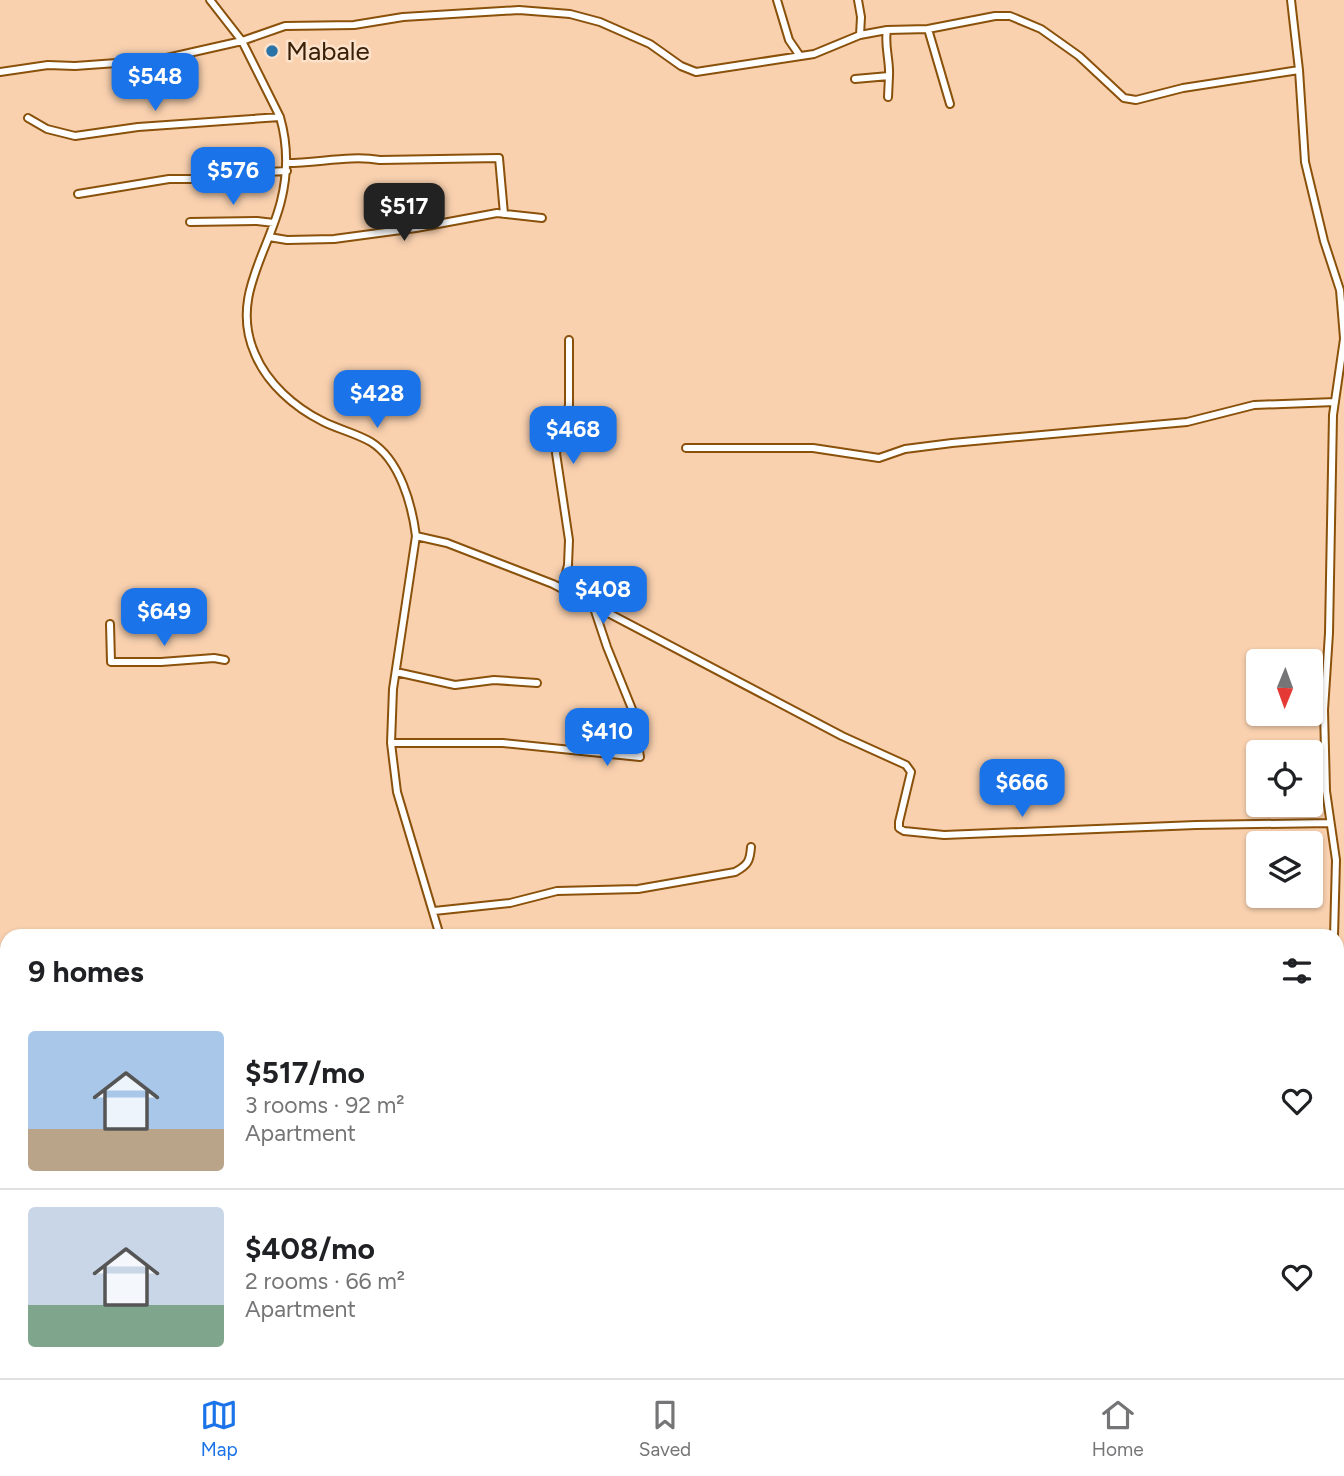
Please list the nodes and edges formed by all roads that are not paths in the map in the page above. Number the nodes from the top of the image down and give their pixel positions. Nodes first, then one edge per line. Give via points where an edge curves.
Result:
1 (210, 0) edge
2 (777, 0) edge
3 (858, 0) edge
4 (1291, 0) edge
5 (928, 29) junction
6 (887, 30) junction
7 (860, 34) junction
8 (242, 41) junction
9 (800, 57) junction
10 (1299, 70) junction
11 (0, 72) edge
12 (889, 76) junction
13 (855, 79) dead end
14 (887, 97) dead end
15 (950, 104) dead end
16 (280, 117) junction
17 (28, 118) dead end
18 (287, 167) junction
19 (78, 194) dead end
20 (504, 214) junction
21 (542, 218) dead end
22 (190, 222) dead end
23 (274, 223) junction
24 (269, 237) junction
25 (1344, 339) edge
26 (569, 340) dead end
27 (1335, 402) junction
28 (686, 448) dead end
29 (416, 536) junction
30 (562, 588) junction
31 (593, 605) junction
32 (110, 624) dead end
33 (225, 660) dead end
34 (396, 672) junction
35 (537, 684) dead end
36 (391, 743) junction
37 (1330, 823) junction
38 (751, 847) dead end
39 (434, 911) junction
40 (438, 929) edge
41 (1334, 929) edge

1 - 8 street
2 - 9 street via 789,40
3 - 7 street
4 - 10 street
5 - 6 street
5 - 10 street via 1010,16 1041,29 1079,56 1124,98 1136,100
5 - 15 street
6 - 7 street
6 - 12 street
7 - 9 street
8 - 9 street via 285,26 542,10 600,22 650,44 696,72
8 - 11 street via 158,60
8 - 16 street
10 - 25 street via 1305,162 1340,290
12 - 13 street
12 - 14 street
16 - 17 street via 75,136
16 - 18 street
18 - 19 street
18 - 20 street via 367,158 499,158
18 - 23 street
20 - 21 street
20 - 24 street via 334,239
22 - 23 street
23 - 24 street
24 - 29 street via 246,307 247,335 256,357 274,385 296,405 372,442 389,459 408,501
25 - 27 street
26 - 30 street via 569,405 556,453 569,540
27 - 28 street via 1254,405 1187,422 952,443 905,449 880,458 813,448
27 - 37 street via 1324,710
29 - 30 street via 447,543
29 - 34 street
30 - 31 street
31 - 36 street via 632,709 640,757 503,744
31 - 37 street via 909,767 899,822 904,831 944,835
32 - 33 street via 111,662
34 - 35 street via 455,685 494,680
34 - 36 street
36 - 39 street via 397,792
37 - 41 street via 1336,859
38 - 39 street via 746,867 735,872 638,889 557,891 510,903
39 - 40 street

